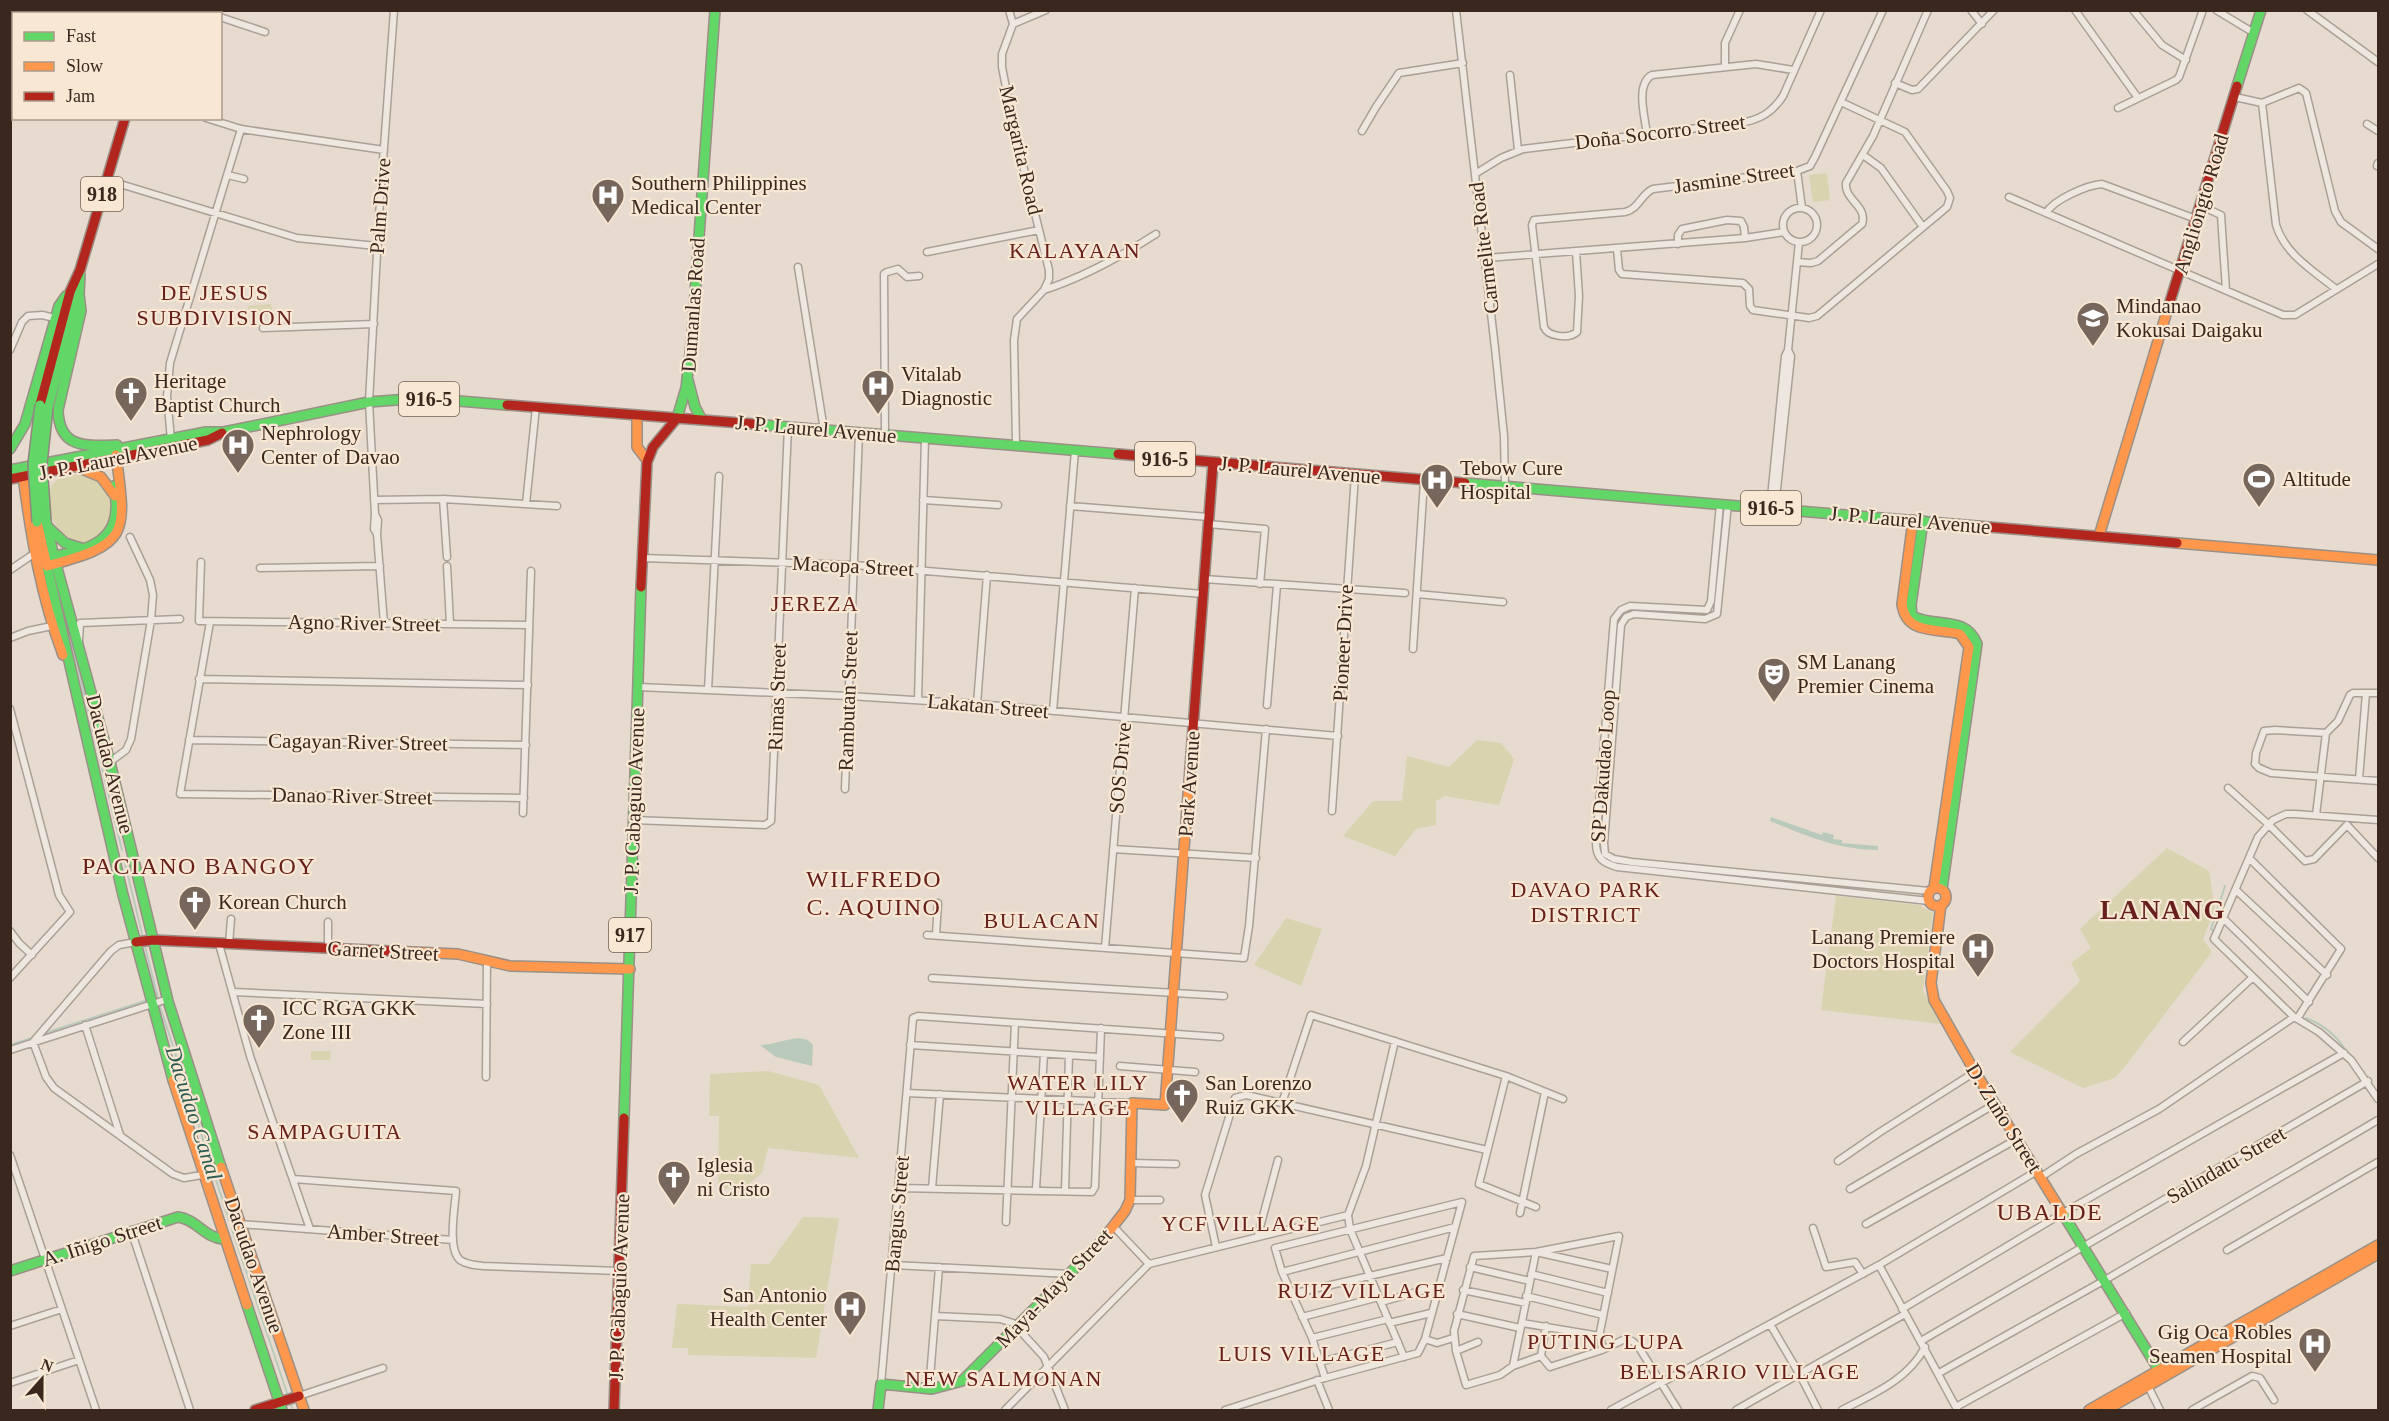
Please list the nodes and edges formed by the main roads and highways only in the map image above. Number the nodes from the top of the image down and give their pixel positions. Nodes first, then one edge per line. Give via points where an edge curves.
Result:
1 (715, 10) edge
2 (2260, 10) edge
3 (124, 120) edge
4 (74, 293) junction
5 (63, 320) junction
6 (688, 380) junction
7 (637, 415) junction
8 (677, 418) junction
9 (702, 420) junction
10 (224, 432) junction
11 (156, 443) junction
12 (10, 449) edge
13 (113, 455) junction
14 (138, 455) junction
15 (647, 460) junction
16 (1213, 463) junction
17 (75, 467) junction
18 (10, 470) edge
19 (23, 476) junction
20 (119, 478) junction
21 (10, 479) edge
22 (116, 498) junction
23 (1918, 521) junction
24 (44, 523) junction
25 (2099, 536) junction
26 (83, 548) junction
27 (2379, 560) edge
28 (50, 561) junction
29 (68, 662) junction
30 (131, 849) junction
31 (114, 853) junction
32 (1934, 892) junction
33 (1941, 905) junction
34 (153, 940) junction
35 (136, 942) junction
36 (630, 969) junction
37 (1132, 1103) joint
38 (223, 1239) junction
39 (2379, 1245) edge
40 (2379, 1254) edge
41 (10, 1271) edge
42 (2161, 1374) junction
43 (2146, 1383) junction
44 (881, 1384) joint
45 (299, 1396) junction
46 (280, 1406) edge
47 (255, 1410) edge
48 (304, 1410) edge
49 (614, 1410) edge
50 (878, 1410) edge
51 (2089, 1410) edge
52 (2106, 1410) edge

1 - 6 main road, Dumanlas Road
2 - 25 main road, Angliongto Road
3 - 4 main road, 918
4 - 5 main road, 918
4 - 5 main road via 60,303
4 - 11 main road via 81,311 58,411 60,429 68,440 81,445
5 - 12 main road via 24,428
5 - 24 main road, 918, bridge via 33,456 33,488
6 - 8 main road, Dumanlas Road
6 - 9 main road
7 - 8 main road, J. P. Laurel Avenue / 916-5
7 - 10 main road, J. P. Laurel Avenue / 916-5 via 423,398 369,402
7 - 15 main road via 638,447
8 - 9 main road, J. P. Laurel Avenue / 916-5
8 - 15 main road, J. P. Cabaguio Avenue / 917 via 656,442
9 - 16 main road, J. P. Laurel Avenue / 916-5
10 - 11 main road, J. P. Laurel Avenue / 916-5
10 - 14 main road, J. P. Laurel Avenue / 916-5 via 208,440
11 - 13 main road, J. P. Laurel Avenue / 916-5
13 - 14 main road, J. P. Laurel Avenue / 916-5
13 - 17 main road, J. P. Laurel Avenue / 916-5
13 - 18 main road, J. P. Laurel Avenue / 916-5
13 - 20 main road
13 - 22 main road
14 - 20 main road via 125,465
15 - 36 main road, J. P. Cabaguio Avenue / 917
16 - 23 main road, J. P. Laurel Avenue / 916-5
16 - 37 main road, Park Avenue via 1165,1105
17 - 19 main road, J. P. Laurel Avenue / 916-5
17 - 22 main road via 101,477
19 - 21 main road, J. P. Laurel Avenue / 916-5
19 - 29 main road, Dacudao Avenue / 918 via 28,519 52,626
20 - 28 main road via 124,514 117,536 99,550
22 - 26 main road via 111,531
23 - 25 main road, J. P. Laurel Avenue / 916-5
23 - 32 main road via 1902,604 1909,618 1964,626 1977,641
24 - 26 main road via 65,543
24 - 28 main road, 918
25 - 27 main road, J. P. Laurel Avenue / 916-5
26 - 28 main road
28 - 29 main road, Dacudao Avenue / 918
28 - 30 main road, Dacudao Avenue / 918 via 79,641
29 - 31 main road, Dacudao Avenue / 918
30 - 31 main road
30 - 34 main road, Dacudao Avenue / 918
31 - 35 main road, Dacudao Avenue / 918
32 - 33 main road via 1934,906
32 - 33 main road, D. Zuño Street via 1947,897
33 - 42 main road, D. Zuño Street via 1932,974 1932,992 1940,1011
34 - 35 main road, Garnet Street
34 - 36 main road, Garnet Street via 458,954 510,966
34 - 45 main road, Dacudao Avenue / 918 via 239,1224
35 - 38 main road, Dacudao Avenue / 918 via 151,1004
36 - 49 main road, J. P. Cabaguio Avenue / 917
37 - 44 main road, Maya-Maya Street via 1130,1200 1114,1227 962,1381 929,1390
38 - 41 main road, A. Iñigo Street via 213,1238 183,1216
38 - 46 main road, Dacudao Avenue / 918
39 - 42 main road
40 - 42 main road
42 - 43 main road
43 - 51 main road
43 - 52 main road
44 - 50 main road, Bangus Street
45 - 46 main road
45 - 48 main road, Dacudao Avenue / 918
46 - 47 main road

